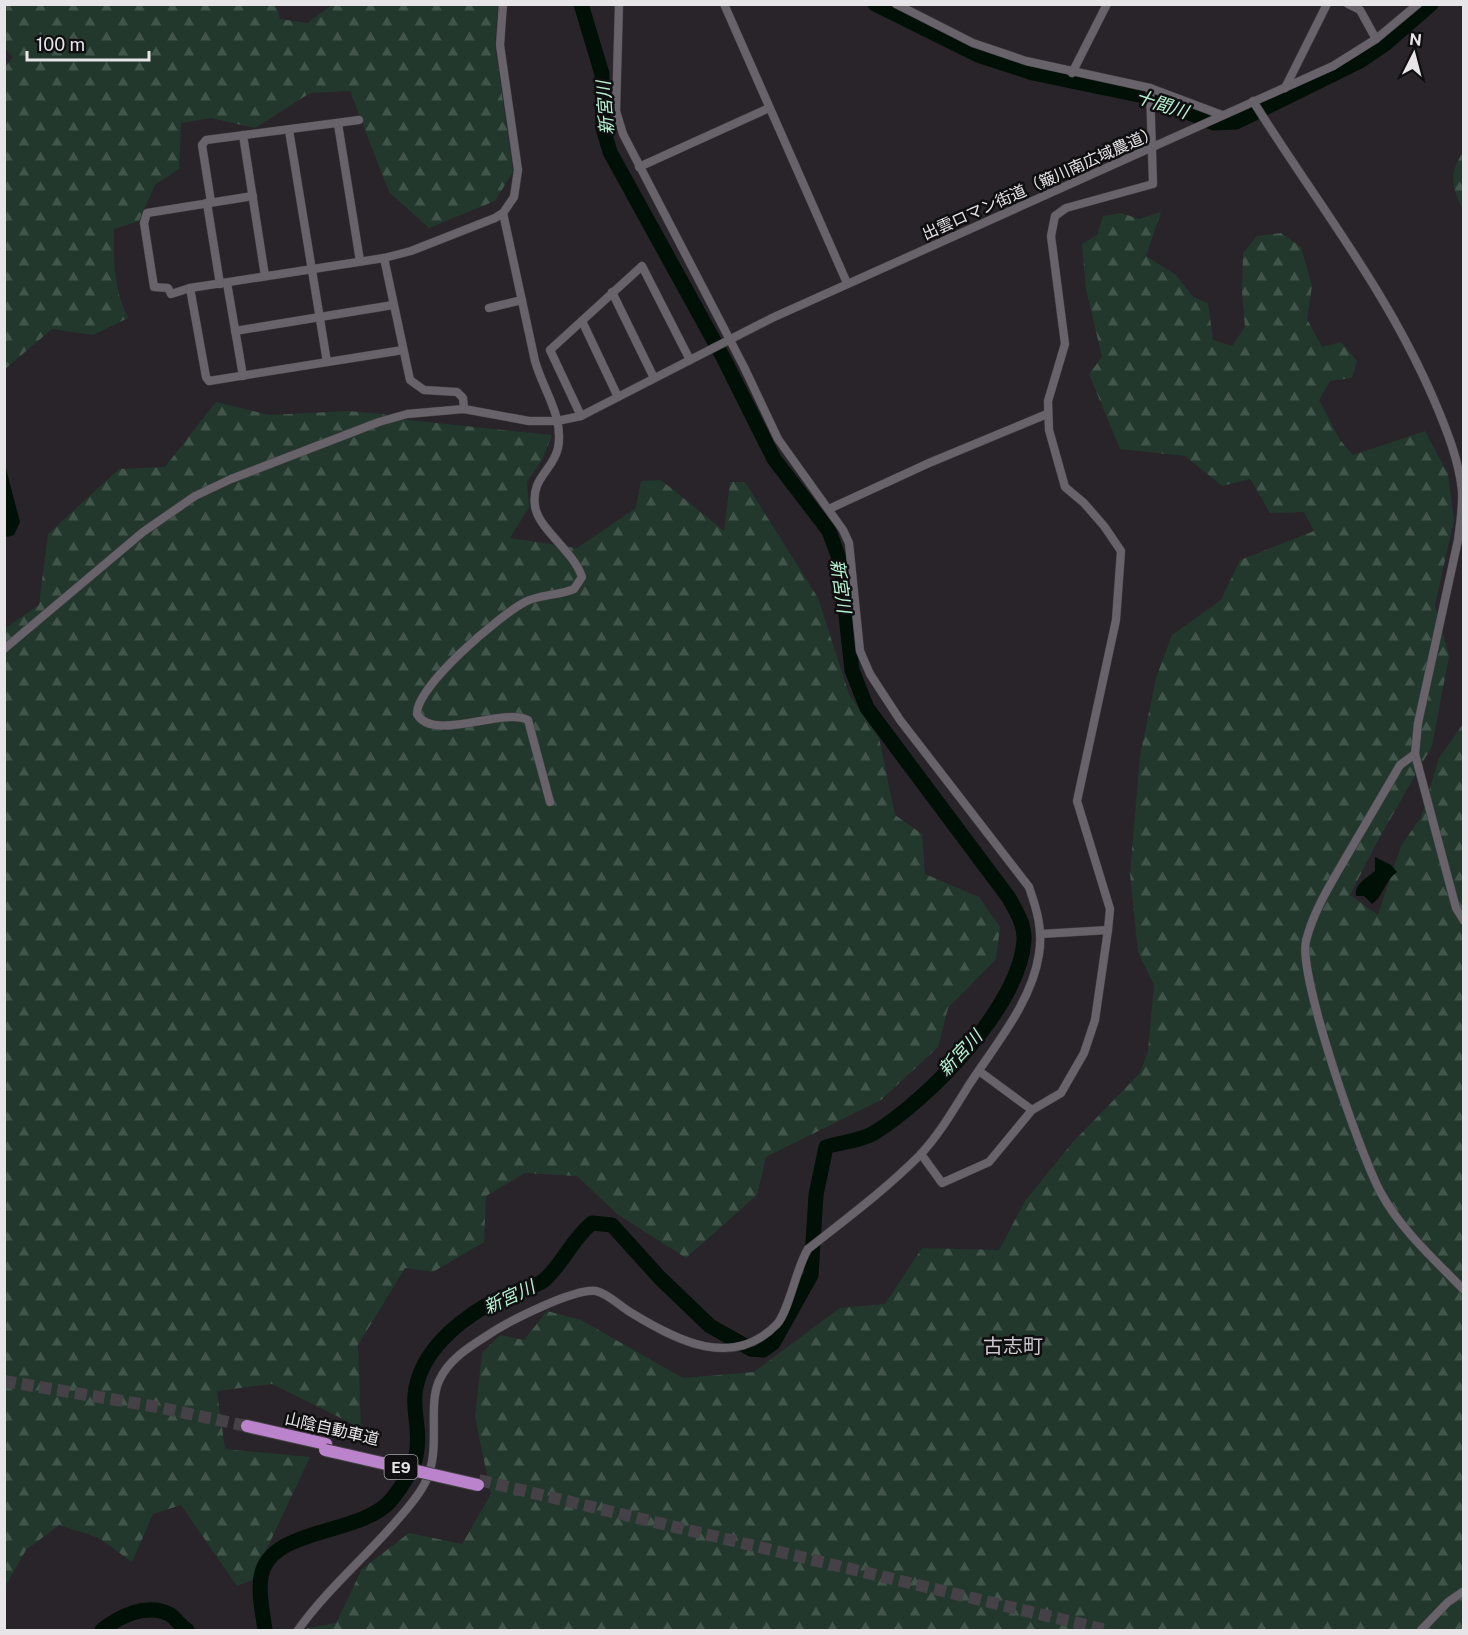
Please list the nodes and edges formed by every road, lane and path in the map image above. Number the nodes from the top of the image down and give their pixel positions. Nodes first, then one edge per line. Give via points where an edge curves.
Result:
1 (503, 4) edge
2 (619, 4) edge
3 (724, 4) edge
4 (896, 4) edge
5 (1107, 4) edge
6 (1327, 4) edge
7 (1348, 4) edge
8 (1418, 4) edge
9 (1376, 39) junction
10 (1072, 73) junction
11 (1150, 88) junction
12 (1285, 88) junction
13 (1253, 101) junction
14 (769, 108) junction
15 (1222, 115) junction
16 (358, 120) dead end
17 (338, 124) junction
18 (289, 130) junction
19 (243, 135) junction
20 (1152, 149) junction
21 (639, 167) junction
22 (253, 196) junction
23 (209, 203) junction
24 (503, 213) junction
25 (384, 258) junction
26 (360, 261) junction
27 (313, 269) junction
28 (265, 276) junction
29 (847, 283) junction
30 (224, 284) junction
31 (190, 288) junction
32 (612, 292) junction
33 (522, 300) junction
34 (393, 305) junction
35 (489, 308) dead end
36 (320, 317) junction
37 (582, 321) junction
38 (235, 331) junction
39 (725, 342) junction
40 (403, 350) junction
41 (690, 360) junction
42 (327, 363) junction
43 (243, 376) junction
44 (654, 378) junction
45 (618, 397) junction
46 (464, 409) junction
47 (1047, 414) junction
48 (581, 416) junction
49 (557, 421) junction
50 (829, 509) junction
51 (4, 649) edge
52 (1415, 754) junction
53 (550, 802) dead end
54 (1464, 921) edge
55 (1108, 930) junction
56 (1041, 934) junction
57 (978, 1071) junction
58 (1032, 1110) junction
59 (921, 1154) junction
60 (1464, 1290) edge
61 (246, 1430) tunnel mouth
62 (479, 1482) tunnel mouth
63 (1464, 1591) edge
64 (298, 1630) edge
65 (1421, 1630) edge

1 - 24 street via 500,45 518,170 514,197
2 - 21 street via 616,111 622,134
3 - 14 street
4 - 10 street via 973,43
5 - 10 street
6 - 12 street
7 - 9 street via 1360,10
8 - 9 street, 出雲ロマン街道（簸川南広域農道）
9 - 12 street, 出雲ロマン街道（簸川南広域農道） via 1333,66
10 - 11 street
11 - 15 street
11 - 20 street
12 - 13 street, 出雲ロマン街道（簸川南広域農道）
13 - 15 street, 出雲ロマン街道（簸川南広域農道）
13 - 52 street via 1301,179 1387,303 1422,373 1458,469 1462,512 1458,540 1418,723
14 - 21 street
14 - 29 street
15 - 20 street, 出雲ロマン街道（簸川南広域農道）
16 - 17 street
17 - 18 street
17 - 26 street
18 - 19 street
18 - 27 street
19 - 22 street
19 - 23 street via 206,140 202,145
20 - 29 street, 出雲ロマン街道（簸川南広域農道）
20 - 47 street via 1153,184 1066,208 1055,216 1051,236 1065,344
21 - 39 street
22 - 23 street
22 - 28 street
23 - 30 street
23 - 31 street via 147,213 144,223 154,287 168,288 171,294
24 - 25 street via 411,251
24 - 33 street
25 - 26 street
25 - 34 street
26 - 27 street
27 - 28 street
27 - 36 street
28 - 30 street
29 - 39 street, 出雲ロマン街道（簸川南広域農道）
30 - 31 street
30 - 38 street
31 - 43 street via 206,377 215,381
32 - 37 street
32 - 41 street via 642,266
32 - 44 street
33 - 35 street
33 - 49 street via 538,370
34 - 36 street
34 - 40 street
36 - 38 street
36 - 42 street
37 - 45 street
37 - 48 street via 550,350
38 - 43 street
39 - 41 street, 出雲ロマン街道（簸川南広域農道）
39 - 50 street via 778,439
40 - 42 street
40 - 46 street via 415,386 457,392 463,398
41 - 44 street
42 - 43 street
44 - 45 street
45 - 48 street
46 - 49 street via 529,421
46 - 51 street via 407,414 379,422 195,496 143,532
47 - 50 street
47 - 55 street via 1065,487 1084,503 1121,551 1116,620 1077,801 1110,909
48 - 49 street
49 - 53 street via 558,451 537,481 535,507 539,520 578,565 582,577 579,584 563,594 527,600 508,613 456,657 417,709 420,720 447,726 496,719 528,720
50 - 56 street via 849,543 860,651 870,674 900,720 1029,887
52 - 54 street via 1456,908
52 - 60 street via 1400,765 1320,902 1305,942 1305,967 1350,1113 1381,1194 1405,1227
55 - 56 street
55 - 58 street via 1095,1020 1084,1053 1061,1093
56 - 57 street via 1034,975 1023,1001
57 - 58 street
57 - 59 street
58 - 59 street via 988,1162 942,1183
59 - 64 street via 808,1249 780,1322 758,1341 728,1350 710,1349 638,1317 603,1294 581,1291 490,1333 457,1356 438,1382 436,1438 426,1482 411,1504 336,1583
61 - 62 highway, 山陰自動車道 / E9
63 - 65 street

